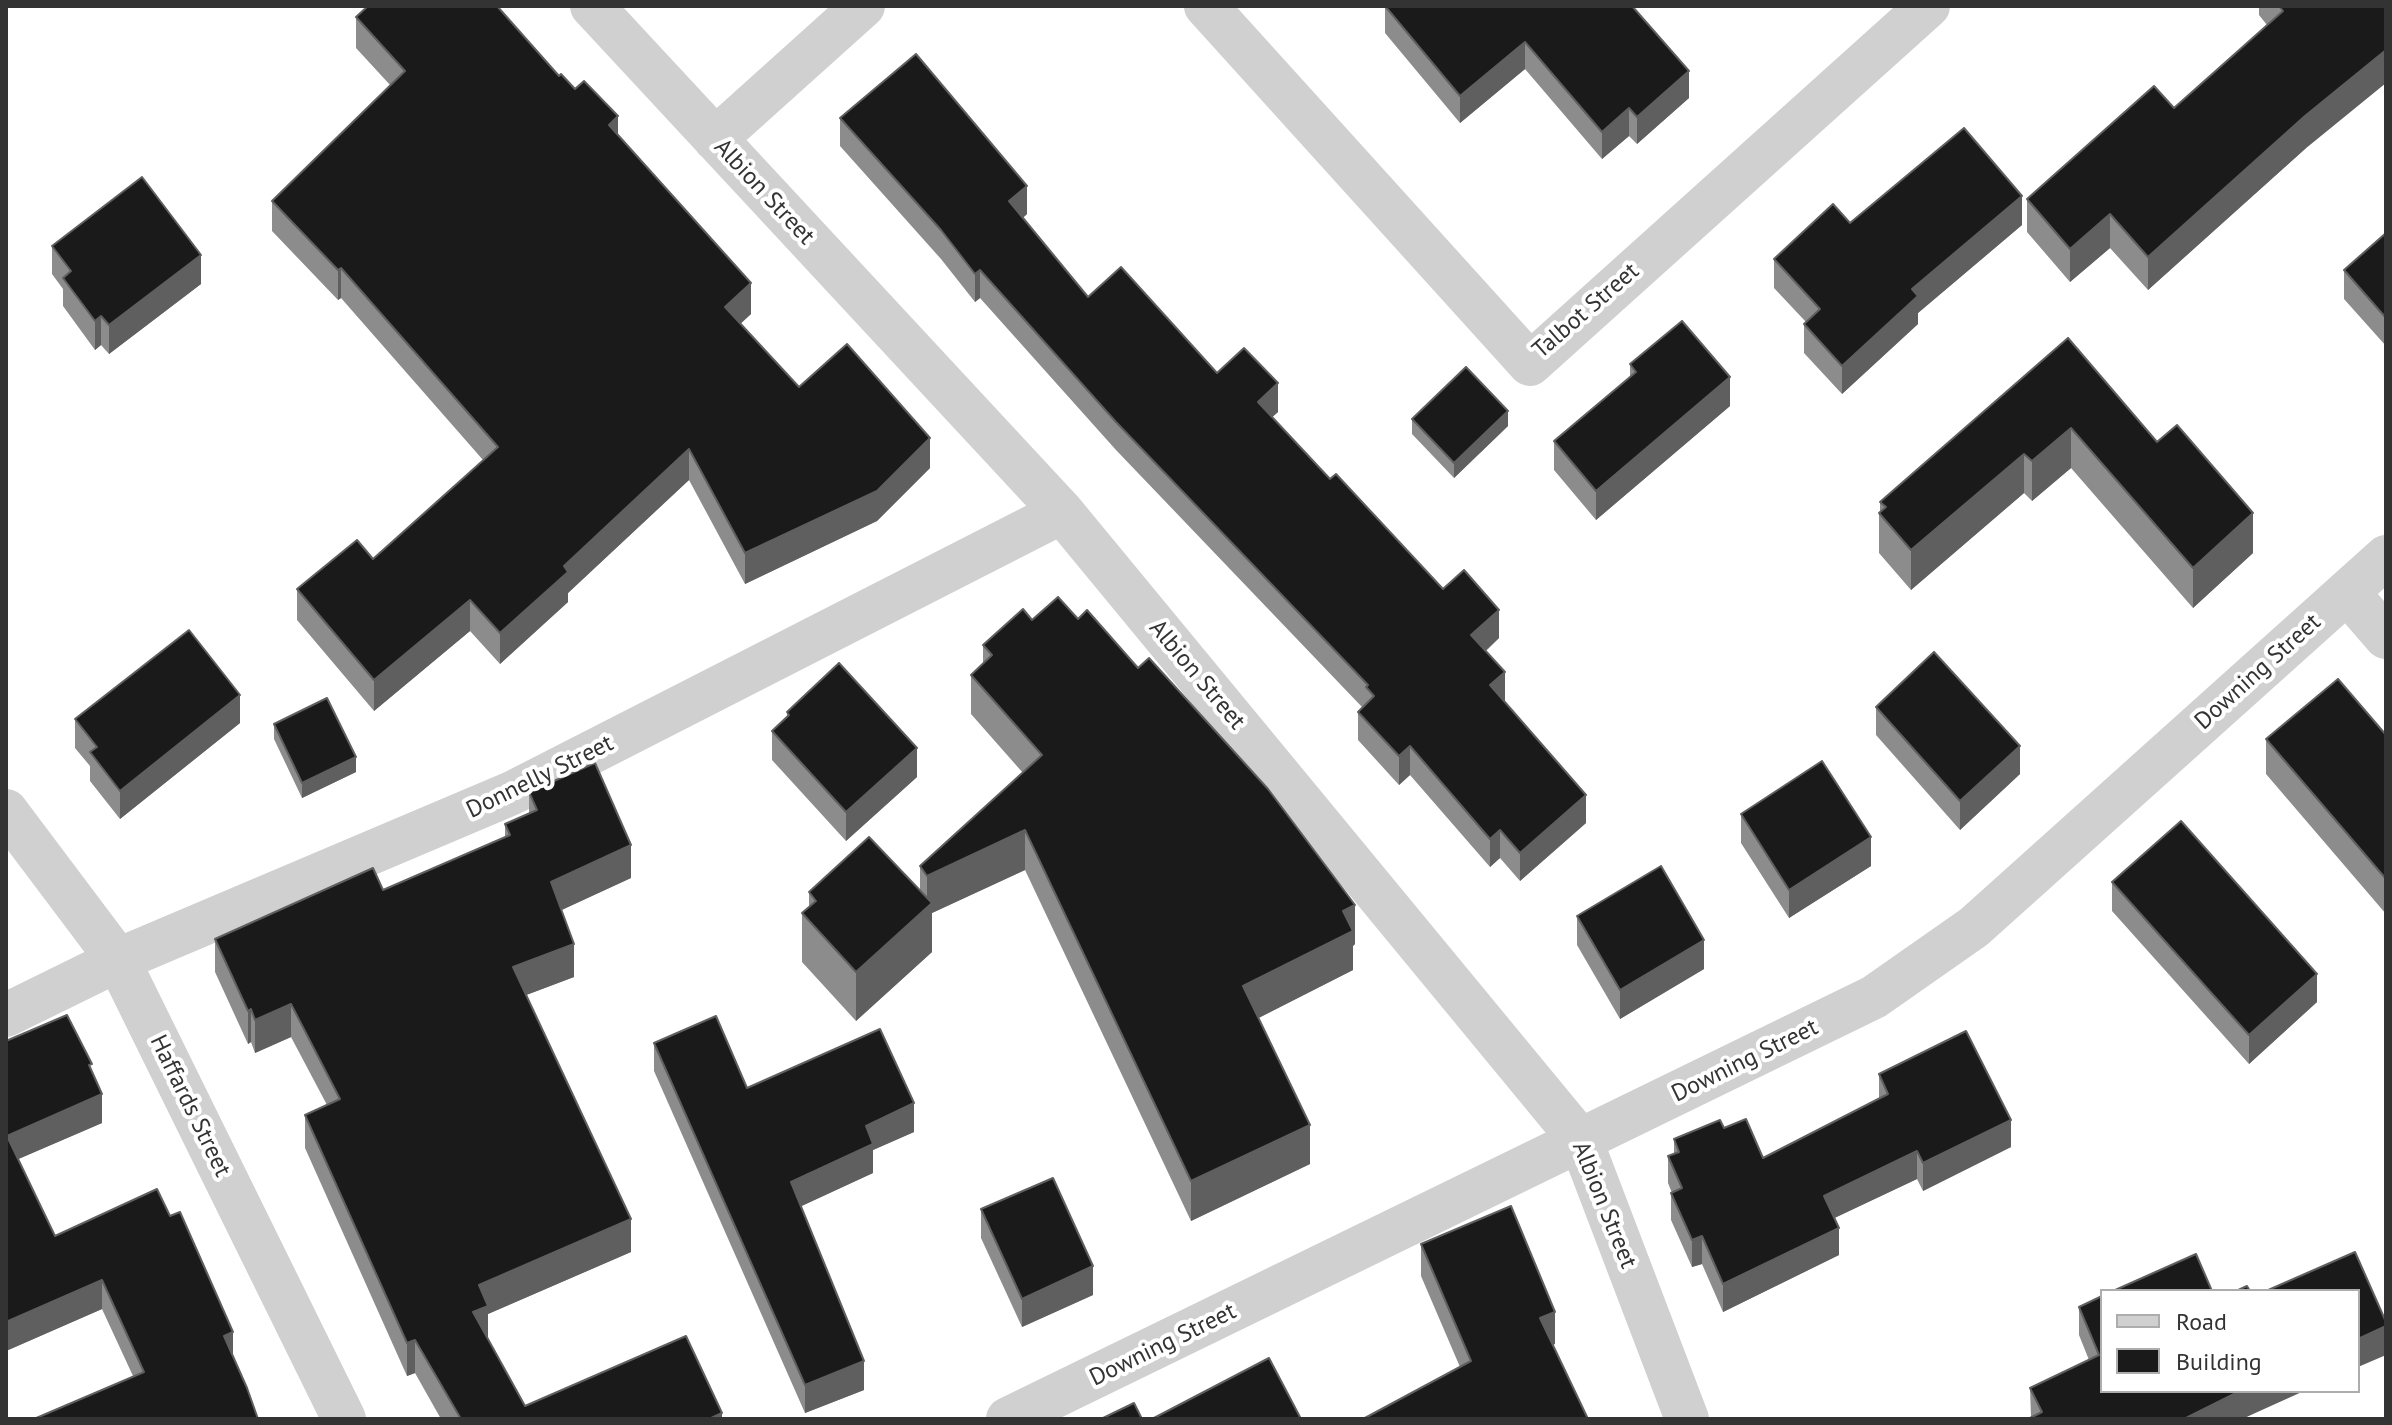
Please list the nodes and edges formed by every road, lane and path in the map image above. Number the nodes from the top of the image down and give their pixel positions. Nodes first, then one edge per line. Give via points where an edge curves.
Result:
1 (592, 6) edge
2 (863, 6) edge
3 (1206, 6) edge
4 (1928, 6) edge
5 (715, 139) junction
6 (1062, 512) junction
7 (2386, 557) edge
8 (2347, 592) junction
9 (2386, 637) edge
10 (6, 811) edge
11 (118, 960) junction
12 (6, 1015) edge
13 (1581, 1141) junction
14 (344, 1419) edge
15 (1008, 1419) edge
16 (1687, 1419) edge

1 - 5 street, Albion Street
2 - 5 street
3 - 4 street, Talbot Street via 1530,364
5 - 6 street, Albion Street
6 - 11 street, Donnelly Street via 512,793
6 - 13 street, Albion Street
7 - 8 street, Downing Street
8 - 9 street
8 - 13 street, Downing Street via 1974,927 1874,997
10 - 11 street, Haffards Street
11 - 12 street, Donnelly Street
11 - 14 street, Haffards Street
13 - 15 street, Downing Street
13 - 16 street, Albion Street

